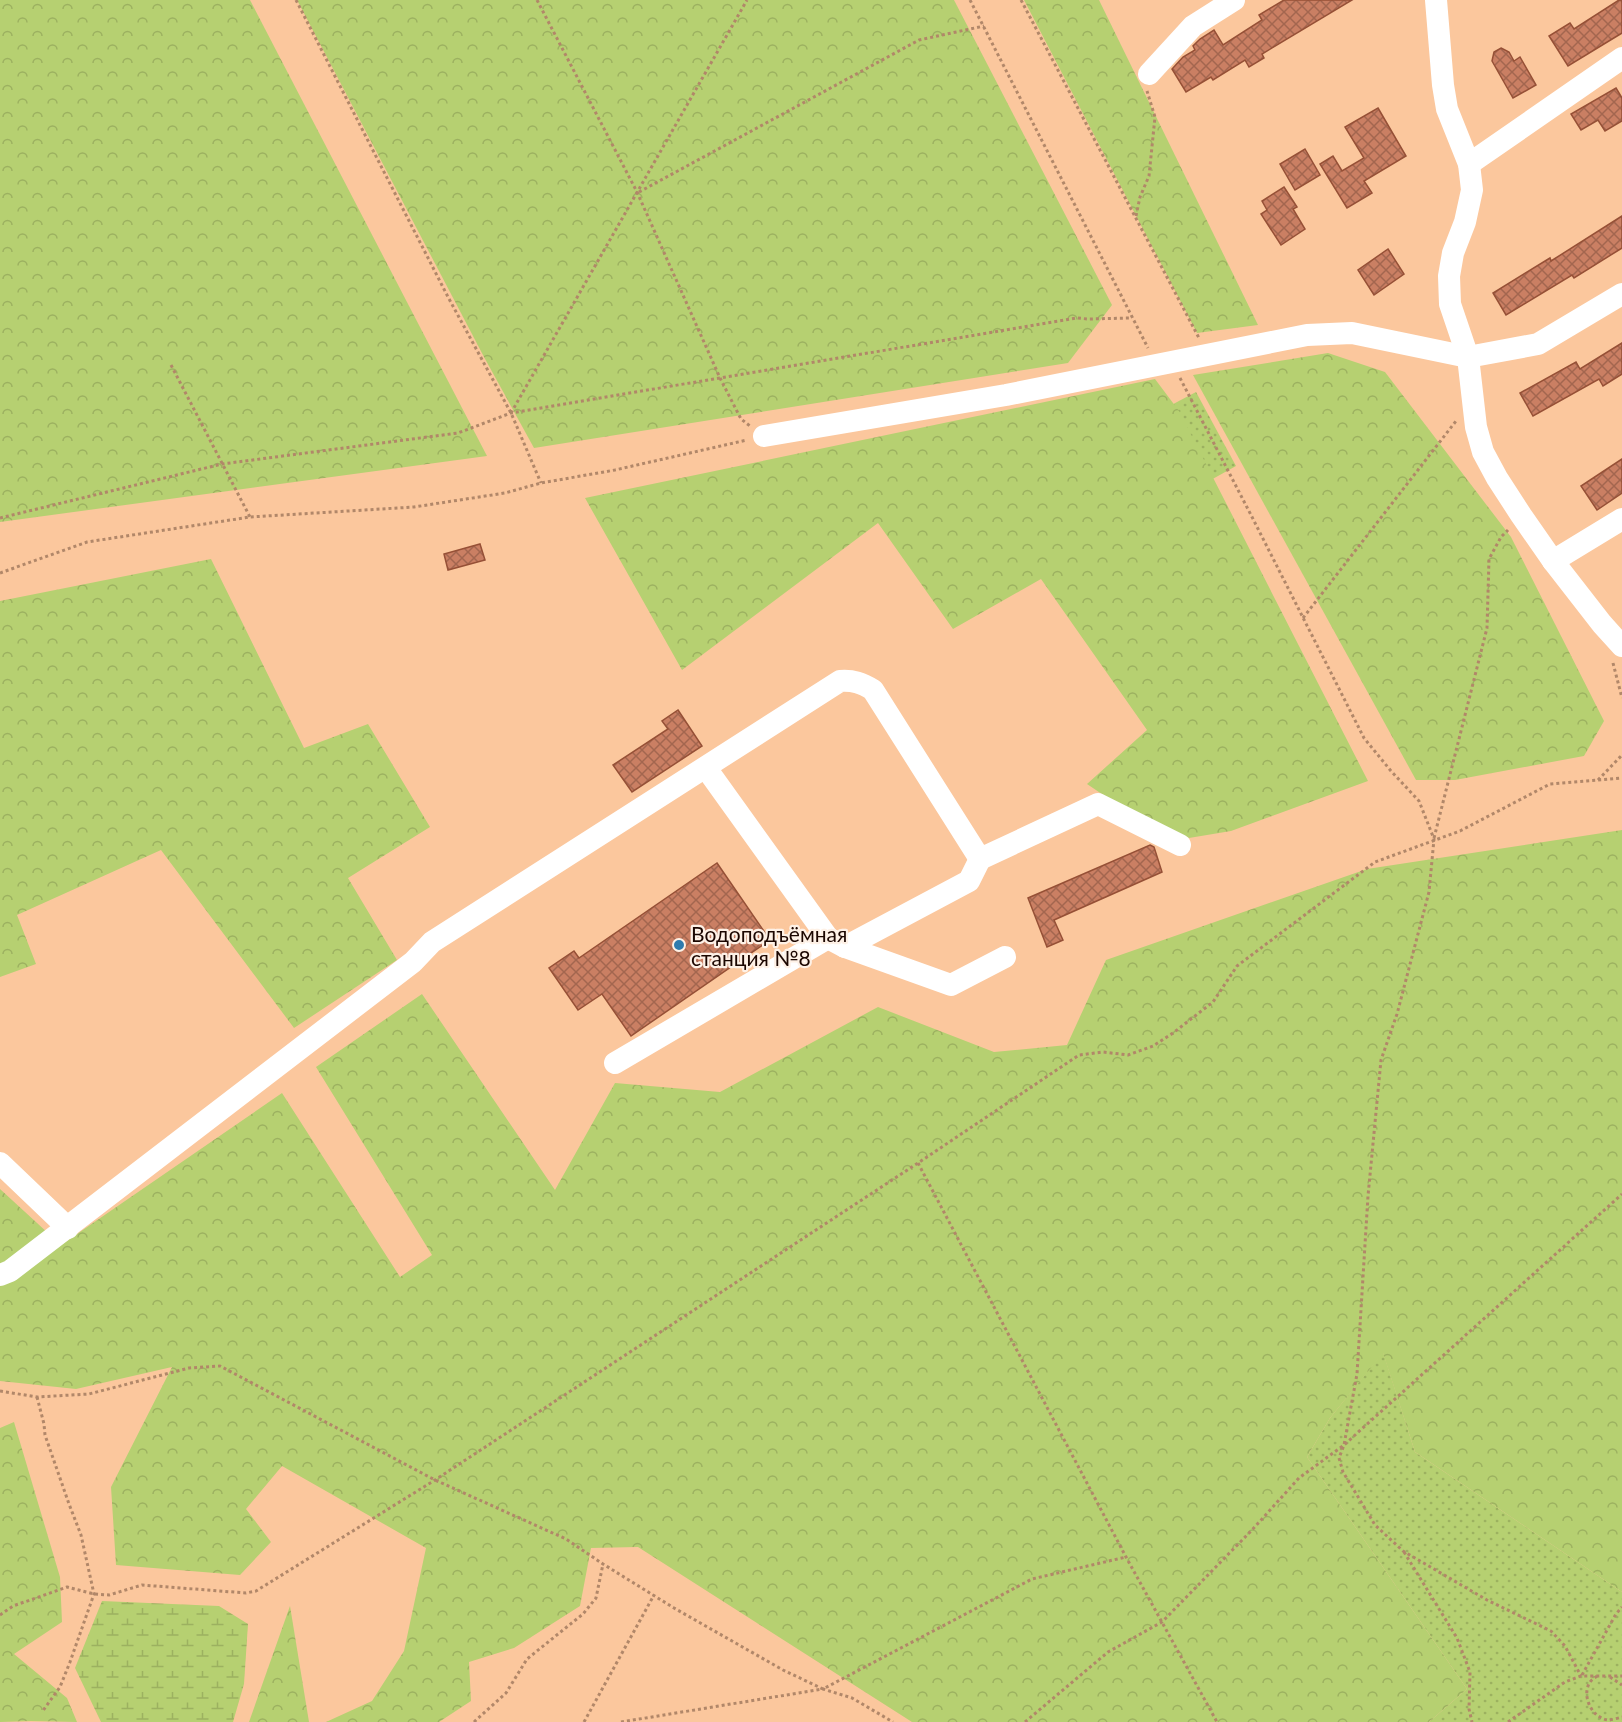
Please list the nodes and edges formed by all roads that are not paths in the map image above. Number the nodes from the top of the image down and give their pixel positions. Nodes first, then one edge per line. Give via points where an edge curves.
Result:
1 (1234, 0) edge
2 (1436, 0) edge
3 (1622, 58) edge
4 (1149, 74) road end
5 (1469, 164) junction
6 (1622, 294) edge
7 (1468, 357) junction
8 (764, 436) road end
9 (1622, 519) edge
10 (1553, 561) junction
11 (1622, 646) edge
12 (706, 768) junction
13 (1180, 845) dead end
14 (980, 859) junction
15 (837, 942) junction
16 (1005, 957) dead end
17 (615, 1063) dead end
18 (0, 1163) edge
19 (68, 1228) junction
20 (0, 1275) edge

1 - 4 street via 1193,26
2 - 5 street via 1447,109
3 - 5 street
5 - 7 street via 1472,190 1449,276 1450,304
6 - 7 street via 1538,344
7 - 8 street via 1352,333 1307,335 1006,395
7 - 10 street via 1476,427 1483,452
9 - 10 street
10 - 11 street
12 - 14 street via 840,681 862,683 873,690
12 - 15 street
12 - 19 street via 432,942 413,962
13 - 14 street via 1098,804
14 - 15 street via 969,881
15 - 16 street via 951,984
15 - 17 street
18 - 19 street
19 - 20 street

